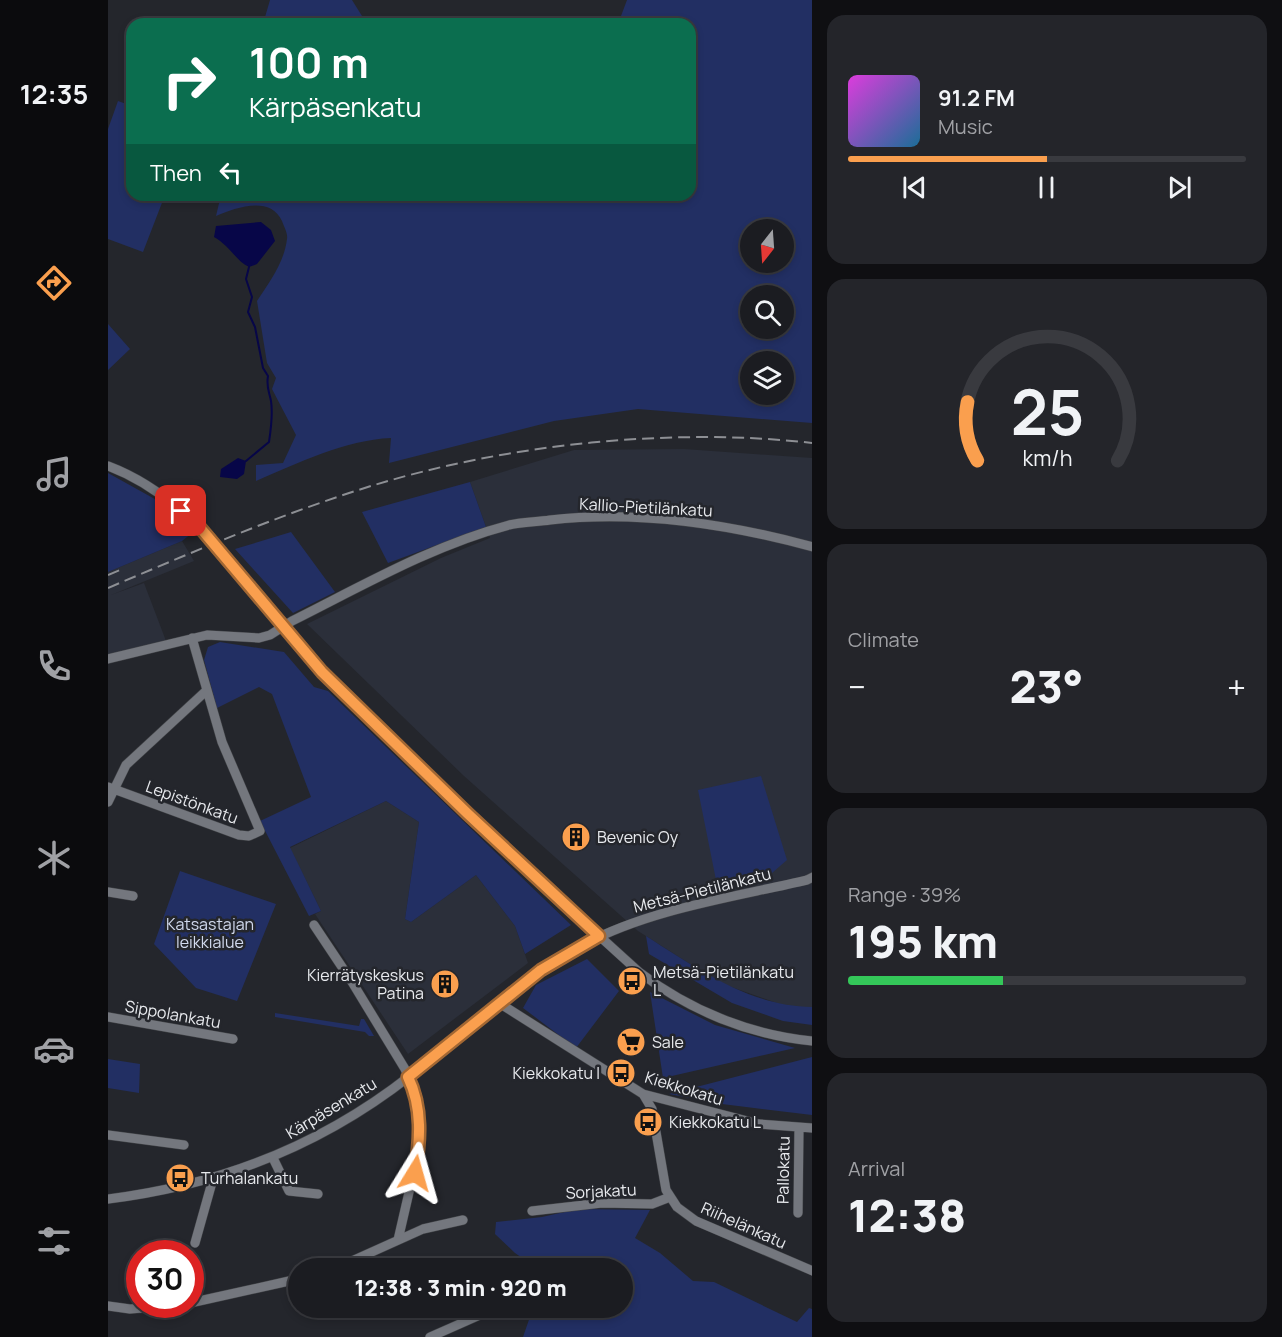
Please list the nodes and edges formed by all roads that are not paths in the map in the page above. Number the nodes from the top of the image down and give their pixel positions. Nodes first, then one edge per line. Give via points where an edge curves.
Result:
1 (108, 466) edge
2 (812, 547) edge
3 (282, 627) junction
4 (192, 638) junction
5 (108, 659) edge
6 (206, 691) junction
7 (111, 788) edge
8 (108, 802) edge
9 (812, 878) edge
10 (108, 892) edge
11 (133, 896) dead end
12 (314, 925) dead end
13 (599, 936) junction
14 (499, 1003) junction
15 (108, 1017) edge
16 (232, 1039) dead end
17 (812, 1041) edge
18 (408, 1077) junction
19 (643, 1094) junction
20 (799, 1128) junction
21 (812, 1128) edge
22 (108, 1135) edge
23 (184, 1145) dead end
24 (273, 1158) junction
25 (209, 1179) junction
26 (318, 1194) dead end
27 (670, 1197) junction
28 (108, 1199) edge
29 (532, 1211) dead end
30 (798, 1212) dead end
31 (463, 1220) dead end
32 (196, 1240) edge
33 (398, 1240) junction
34 (358, 1258) edge
35 (812, 1271) edge
36 (288, 1281) edge
37 (204, 1300) edge
38 (108, 1306) edge
39 (126, 1308) edge
40 (473, 1318) edge
41 (450, 1328) junction
42 (430, 1337) edge
43 (455, 1337) edge

1 - 3 street via 138,480 197,524
2 - 3 street, Kallio-Pietilänkatu via 756,533 659,520 571,518 511,525 446,546
3 - 4 street, Kallio-Pietilänkatu via 259,639 224,634
3 - 13 street via 322,672
4 - 5 street, Kallio-Pietilänkatu
4 - 6 street
6 - 7 street via 126,765
6 - 7 street, Lepistönkatu via 233,773 261,831 239,835
7 - 8 street
9 - 13 street, Metsä-Pietilänkatu via 632,922
10 - 11 street
12 - 18 street
13 - 14 street, Kärpäsenkatu via 541,970
13 - 17 street via 666,993 694,1007 760,1032
14 - 18 street, Kärpäsenkatu
14 - 19 street, Kiekkokatu
15 - 16 street, Sippolankatu
18 - 24 street, Kärpäsenkatu via 308,1142
18 - 33 street via 417,1095 419,1149
19 - 20 street, Kiekkokatu via 717,1115
19 - 27 street via 652,1109
20 - 21 street, Kiekkokatu
20 - 30 street, Pallokatu
22 - 23 street
24 - 25 street, Kärpäsenkatu
24 - 26 street via 289,1191
25 - 28 street, Kärpäsenkatu via 144,1195
25 - 32 street via 211,1186
27 - 29 street, Sorjakatu via 652,1204 602,1203
27 - 35 street, Riihelänkatu via 696,1221
31 - 33 street via 423,1229
33 - 34 street
36 - 37 street
38 - 39 street
40 - 41 street
41 - 42 street
41 - 43 street

